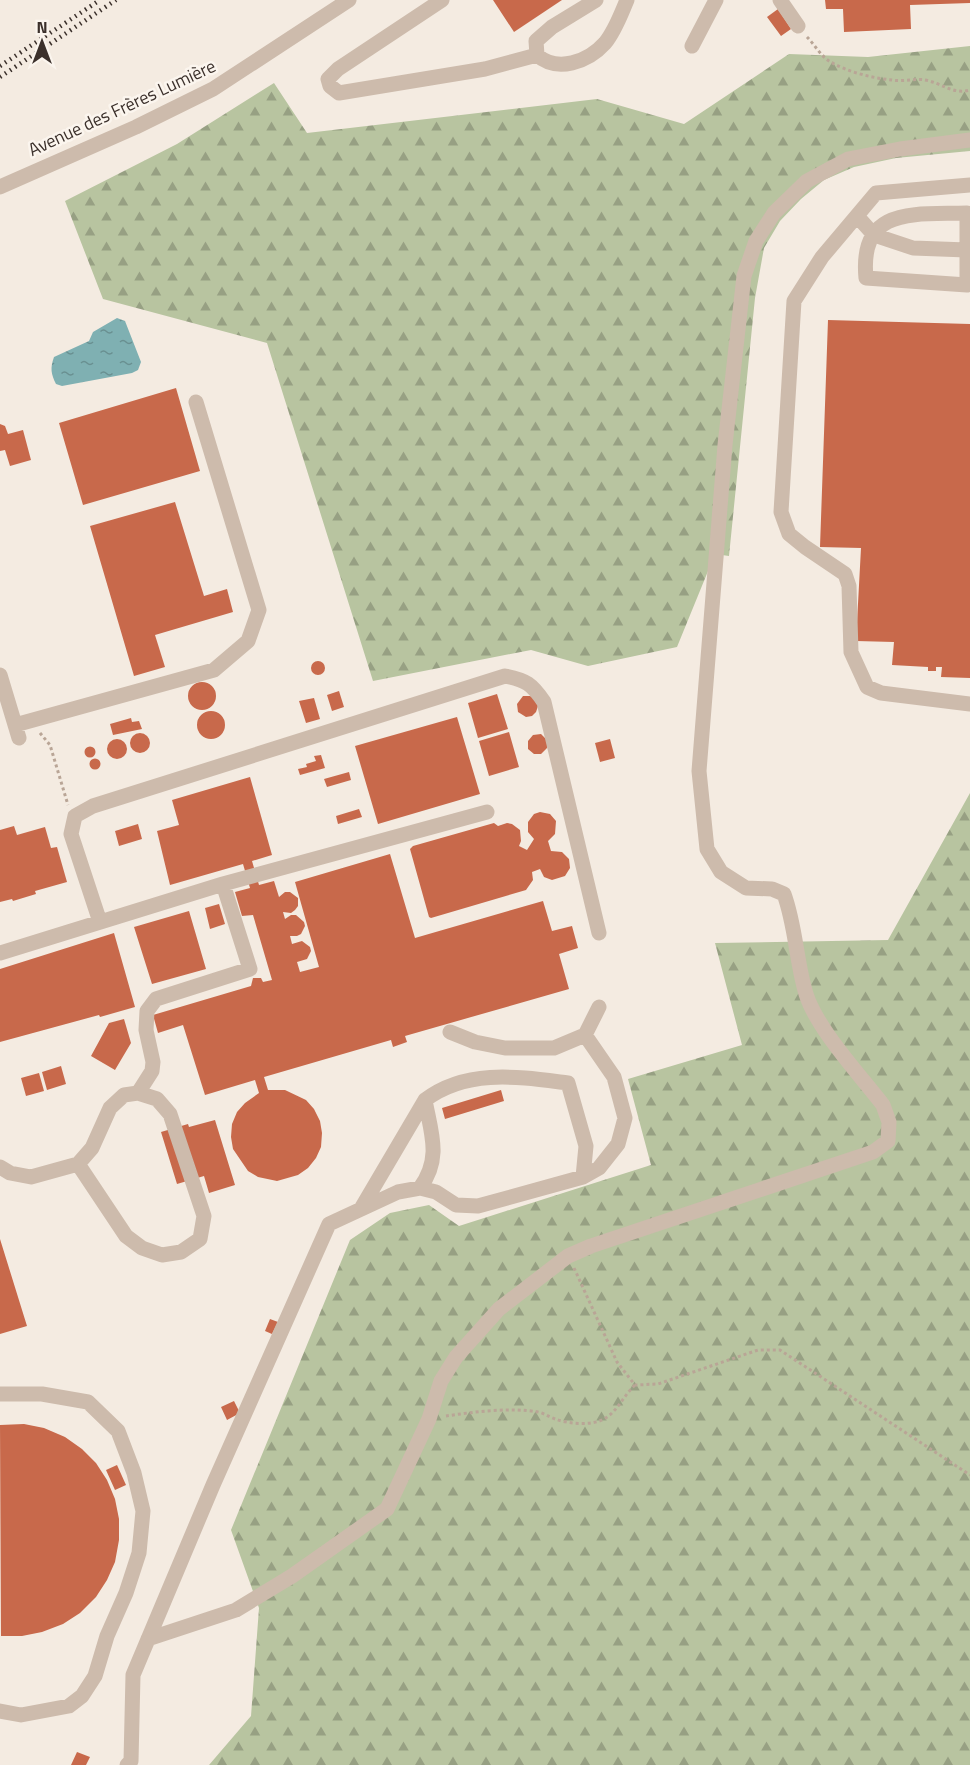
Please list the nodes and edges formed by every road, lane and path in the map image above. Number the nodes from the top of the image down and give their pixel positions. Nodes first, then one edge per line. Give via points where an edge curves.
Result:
1 (349, 0) edge
2 (442, 0) edge
3 (596, 0) edge
4 (627, 0) edge
5 (716, 0) edge
6 (780, 0) edge
7 (798, 26) joint
8 (692, 46) dead end
9 (537, 55) junction
10 (970, 90) edge
11 (970, 140) edge
12 (970, 185) edge
13 (0, 187) edge
14 (857, 216) junction
15 (874, 235) junction
16 (967, 250) junction
17 (196, 402) dead end
18 (0, 675) edge
19 (970, 704) edge
20 (17, 731) junction
21 (487, 812) dead end
22 (75, 816) junction
23 (223, 884) junction
24 (100, 922) junction
25 (599, 933) dead end
26 (0, 953) edge
27 (599, 1007) dead end
28 (450, 1032) dead end
29 (585, 1035) junction
30 (138, 1093) junction
31 (425, 1100) junction
32 (78, 1164) junction
33 (0, 1167) edge
34 (583, 1177) junction
35 (420, 1188) junction
36 (362, 1207) junction
37 (568, 1256) junction
38 (635, 1385) junction
39 (0, 1394) edge
40 (429, 1419) junction
41 (970, 1475) edge
42 (148, 1639) junction
43 (0, 1711) edge
44 (127, 1765) edge

1 - 13 street, Avenue des Frères Lumière via 213,89
2 - 9 street via 338,69 328,79 330,86 339,93 485,69
3 - 9 street via 536,41
4 - 9 street via 604,43 584,60 560,65 546,63
5 - 8 street
6 - 7 street
7 - 10 path via 828,61 859,74
11 - 37 street via 848,159 807,180 774,213 756,241 744,276 712,592 699,771 707,849 721,873 746,888 772,889 784,894 792,914 800,973 816,1018 883,1105 889,1122 888,1141 873,1152
12 - 14 street via 876,193
14 - 15 street
14 - 19 street via 822,257 794,301 781,512 789,534 845,574 849,586 851,652 867,687 881,693
15 - 16 street via 913,248
15 - 16 street via 890,219 903,215 967,213
15 - 16 street via 866,250 866,278 967,285
17 - 20 street via 259,609 248,641 214,670
18 - 20 street
20 - 22 path via 38,731 50,745
21 - 23 street
22 - 24 street via 71,834
22 - 25 street via 93,806 505,676 521,679 534,687 544,702
23 - 24 street
23 - 30 street via 250,969 156,999 147,1011 152,1071
24 - 26 street
27 - 29 street
28 - 29 street via 505,1048 554,1048
29 - 34 street via 614,1077 625,1118 618,1144 599,1168
30 - 32 street via 124,1095 110,1108 92,1148
30 - 32 street via 157,1099 170,1114 204,1216 200,1239 181,1252 162,1255 142,1248 126,1236
31 - 34 street via 440,1089 480,1078 521,1077 568,1083 586,1146
31 - 35 street via 434,1150 430,1174
31 - 36 street
32 - 33 street via 31,1177
34 - 35 street via 478,1206 456,1205 436,1192
35 - 36 street via 398,1192
36 - 42 street via 329,1224
37 - 38 path via 617,1362
37 - 40 street via 499,1310 456,1357 441,1381
38 - 40 path via 607,1418 592,1424 557,1420 538,1412 499,1411
38 - 41 path via 658,1384 758,1350 780,1350
39 - 43 street via 42,1394 88,1402 118,1431 143,1511 139,1553 126,1593 95,1676 82,1696 69,1706 21,1715
40 - 42 street via 387,1509 236,1610
42 - 44 street via 133,1675 131,1761

